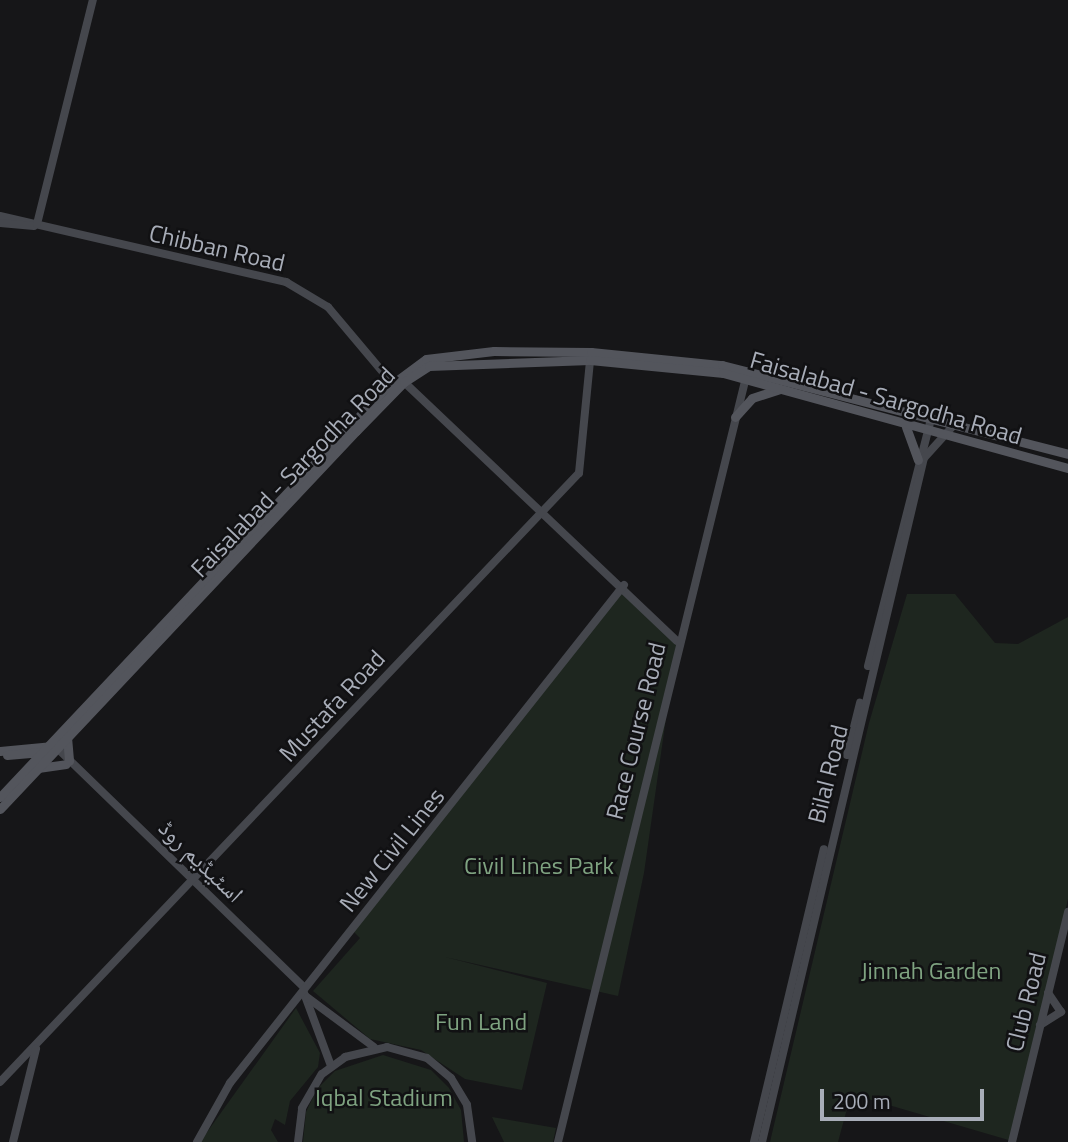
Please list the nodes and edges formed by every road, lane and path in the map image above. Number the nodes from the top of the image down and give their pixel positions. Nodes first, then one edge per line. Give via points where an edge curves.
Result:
1 (93, 0) edge
2 (0, 216) edge
3 (0, 223) edge
4 (37, 225) junction
5 (590, 360) junction
6 (746, 375) junction
7 (404, 382) junction
8 (392, 383) junction
9 (785, 389) junction
10 (736, 417) junction
11 (931, 419) junction
12 (897, 421) junction
13 (953, 426) junction
14 (926, 432) junction
15 (941, 436) junction
16 (1065, 452) edge
17 (918, 460) junction
18 (1068, 468) edge
19 (544, 510) junction
20 (624, 585) junction
21 (677, 641) junction
22 (67, 737) junction
23 (49, 749) junction
24 (2, 754) edge
25 (68, 763) junction
26 (38, 768) junction
27 (20, 775) junction
28 (0, 797) edge
29 (0, 809) edge
30 (194, 882) junction
31 (1068, 912) edge
32 (304, 991) junction
33 (1048, 993) junction
34 (1040, 1025) junction
35 (376, 1048) junction
36 (36, 1049) junction
37 (331, 1066) junction
38 (0, 1082) edge
39 (13, 1142) edge
40 (197, 1142) edge
41 (298, 1142) edge
42 (472, 1142) edge
43 (558, 1142) edge
44 (754, 1142) edge
45 (762, 1142) edge
46 (1012, 1142) edge

1 - 4 street
2 - 4 street, Chibban Road
3 - 4 street, Chibban Road
4 - 8 street, Chibban Road via 286,282 328,307
5 - 6 main road, Faisalabad - Sargodha Road
5 - 7 main road, Faisalabad - Sargodha Road via 440,364
5 - 19 street, Mustafa Road via 581,464
6 - 8 main road, Faisalabad - Sargodha Road via 591,352 494,351 426,359
6 - 9 main road, Faisalabad - Sargodha Road
6 - 10 street, Race Course Road
6 - 11 main road, Faisalabad - Sargodha Road
7 - 19 street
7 - 22 main road, Faisalabad - Sargodha Road
8 - 23 main road, Faisalabad - Sargodha Road
9 - 10 main road via 752,398
9 - 12 main road, Faisalabad - Sargodha Road
10 - 21 street, Race Course Road
11 - 13 main road, Faisalabad - Sargodha Road
11 - 14 street, Bilal Road
12 - 14 main road, Faisalabad - Sargodha Road
12 - 17 main road via 910,430
13 - 15 street, Bilal Road
13 - 16 main road, Faisalabad - Sargodha Road
14 - 15 main road, Faisalabad - Sargodha Road
14 - 17 street, Bilal Road
15 - 18 main road, Faisalabad - Sargodha Road
15 - 45 street, Bilal Road via 924,458
17 - 44 street, Bilal Road
19 - 20 street
19 - 30 street, Mustafa Road
20 - 21 street
20 - 32 street, New Civil Lines
21 - 43 street, Race Course Road
22 - 23 main road, Faisalabad - Sargodha Road
22 - 25 main road
23 - 24 main road
23 - 25 street, اسٹیڈیم روڈ
23 - 26 main road, Faisalabad - Sargodha Road
23 - 27 main road, Faisalabad - Sargodha Road
24 - 27 main road
25 - 26 main road
25 - 30 street, اسٹیڈیم روڈ
26 - 29 main road, Faisalabad - Sargodha Road
27 - 28 main road, Faisalabad - Sargodha Road
30 - 32 street, اسٹیڈیم روڈ
30 - 36 street, Mustafa Road
31 - 33 street, Club Road
32 - 35 street, اسٹیڈیم روڈ
32 - 37 street
32 - 40 street, New Civil Lines via 230,1083
33 - 34 street, Club Road
33 - 34 street via 1061,1012
34 - 46 street, Club Road
35 - 37 street
35 - 42 street via 407,1050 444,1070 467,1105
36 - 38 street, Mustafa Road
36 - 39 street
37 - 41 street via 307,1096

